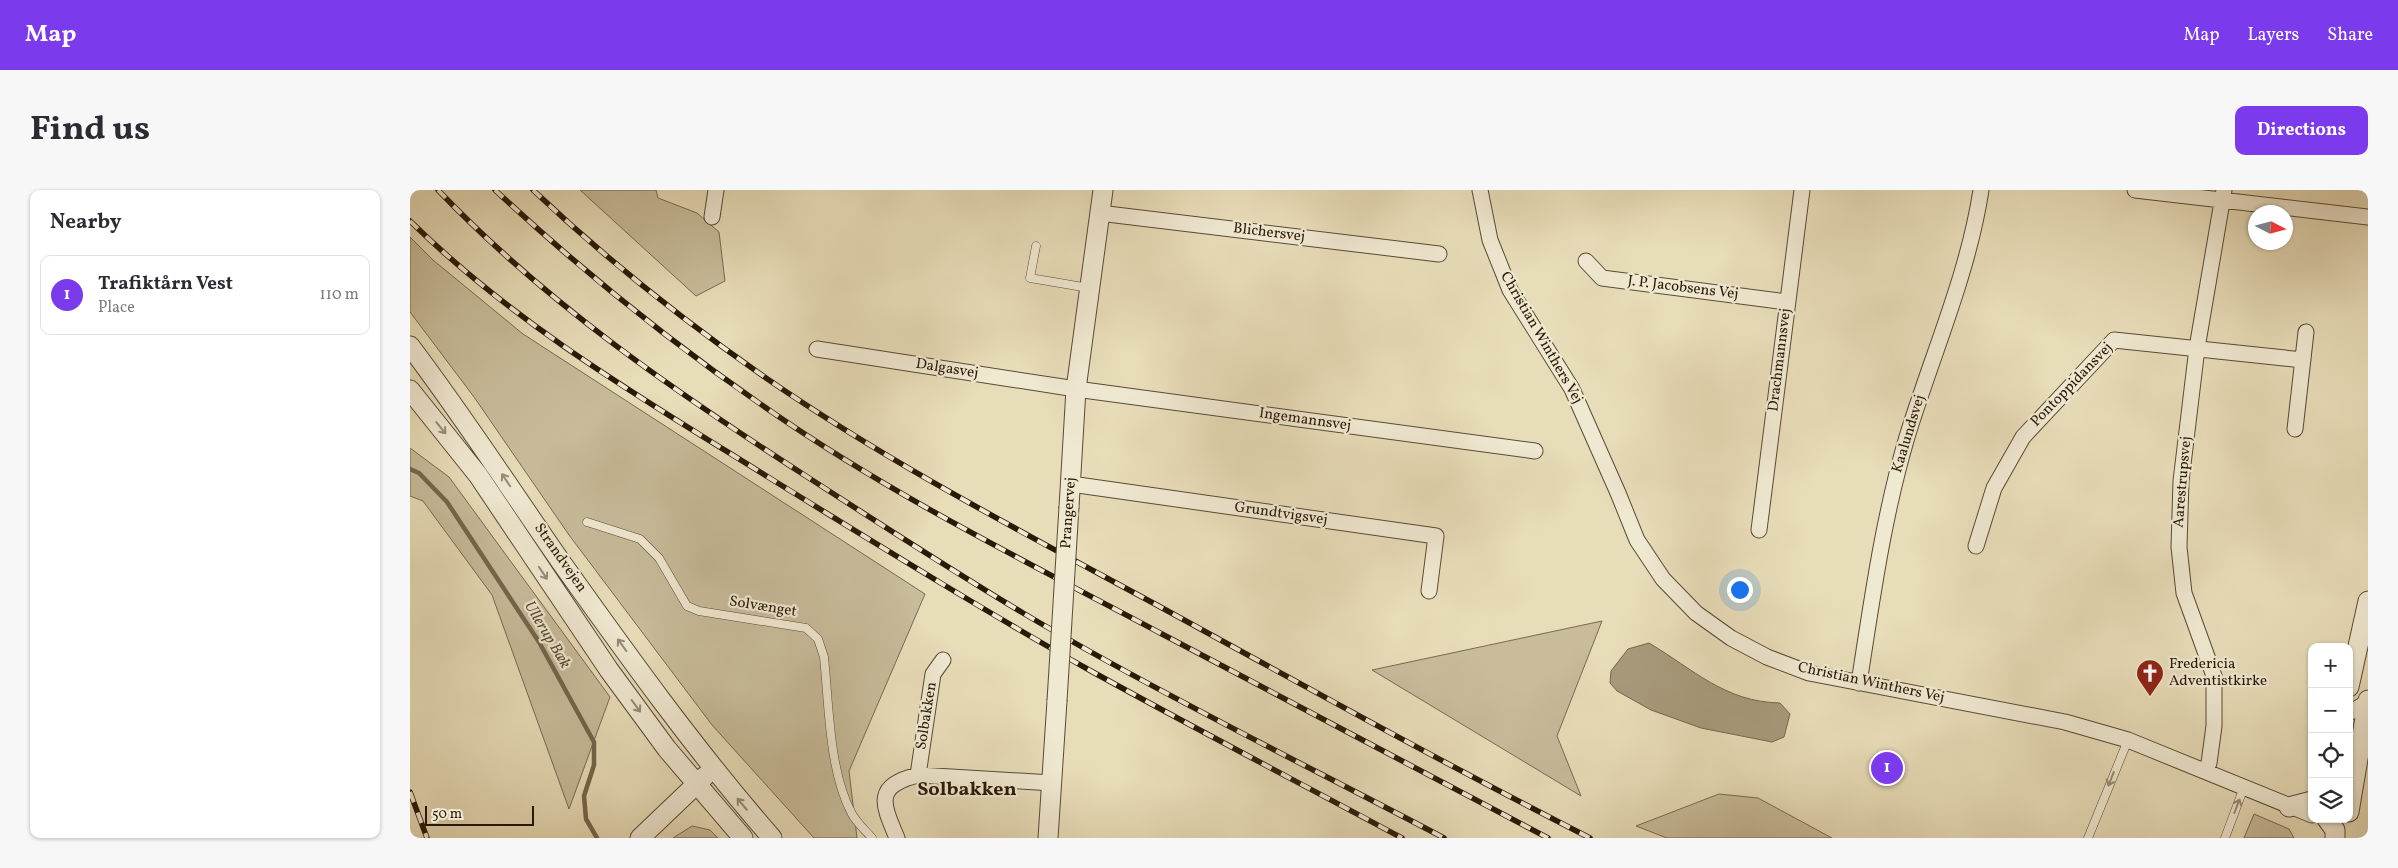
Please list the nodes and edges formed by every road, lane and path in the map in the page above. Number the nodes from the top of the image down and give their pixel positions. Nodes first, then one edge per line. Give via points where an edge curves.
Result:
1 (716, 190) edge
2 (1100, 190) edge
3 (1480, 190) edge
4 (1802, 190) edge
5 (1982, 190) edge
6 (2135, 190) edge
7 (2223, 195) edge
8 (1100, 213) junction
9 (2368, 216) edge
10 (712, 217) dead end
11 (1036, 246) dead end
12 (1439, 254) dead end
13 (1586, 261) dead end
14 (1089, 288) junction
15 (1787, 302) junction
16 (2306, 332) dead end
17 (410, 346) edge
18 (2197, 348) junction
19 (818, 349) dead end
20 (2303, 360) junction
21 (1076, 389) junction
22 (410, 390) edge
23 (2295, 429) dead end
24 (1535, 451) dead end
25 (1071, 484) junction
26 (587, 522) dead end
27 (1758, 530) dead end
28 (1976, 546) dead end
29 (1429, 591) dead end
30 (2368, 601) edge
31 (2368, 641) edge
32 (943, 660) dead end
33 (2353, 669) edge
34 (1859, 683) junction
35 (2368, 703) edge
36 (2353, 711) edge
37 (2128, 740) junction
38 (2368, 750) edge
39 (714, 768) junction
40 (2206, 770) junction
41 (918, 775) junction
42 (1052, 783) junction
43 (697, 784) junction
44 (2244, 787) junction
45 (2353, 789) edge
46 (2308, 802) edge
47 (2353, 803) edge
48 (2288, 807) junction
49 (2308, 814) edge
50 (2327, 823) edge
51 (2331, 823) edge
52 (2348, 823) edge
53 (640, 838) edge
54 (744, 838) edge
55 (772, 838) edge
56 (872, 838) edge
57 (897, 838) edge
58 (1048, 838) edge
59 (2088, 838) edge
60 (2225, 838) edge
61 (2324, 838) edge
62 (2335, 838) edge
63 (2346, 838) edge

1 - 10 street
2 - 8 street, Prangervej
3 - 34 street, Christian Winthers Vej via 1490,240 1510,290 1572,389 1636,540 1663,579 1696,613 1731,638 1767,657 1810,673
4 - 15 street, Drachmannsvej
5 - 34 street, Kaalundsvej via 1962,274 1888,504
6 - 7 street
7 - 9 street
7 - 18 street, Aarestrupsvej
8 - 12 street, Blichersvej
8 - 14 street, Prangervej
11 - 14 lane via 1030,278
13 - 15 street, J. P. Jacobsens Vej via 1602,278
14 - 21 street, Prangervej
15 - 27 street, Drachmannsvej
16 - 20 street
39 -> 17 street, Strandvejen via 562,563
18 - 20 street, Pontoppidansvej
18 - 28 street, Pontoppidansvej via 2114,340 2023,437 1994,488
18 - 40 street, Aarestrupsvej via 2181,480 2178,547 2184,593 2214,676 2214,726
19 - 21 street, Dalgasvej
20 - 23 street
21 - 24 street, Ingemannsvej
21 - 25 street, Prangervej
22 -> 43 street, Strandvejen via 478,476 609,670
25 - 29 street, Grundtvigsvej via 1436,536
25 - 42 street, Prangervej, bridge
26 - 56 lane, Solvænget via 640,539 659,558 687,606 699,611 806,628 818,639 824,657 836,769 842,792 853,816
30 - 33 street
31 - 35 street via 2358,692
32 - 41 street, Solbakken via 933,674
34 - 37 street, Christian Winthers Vej via 2065,722
35 - 36 street
35 - 45 street
37 - 40 street, Christian Winthers Vej
37 -> 59 lane
38 - 47 street
39 - 43 street
55 -> 39 street, Strandvejen
40 - 44 street, Christian Winthers Vej
41 - 42 street
41 - 57 street via 901,779 888,788 884,797 885,810
42 - 58 street, Prangervej
43 - 53 street
43 - 54 street, Strandvejen
44 - 48 street, Christian Winthers Vej
60 -> 44 lane
46 - 48 street
48 - 49 street, Christian Winthers Vej
50 - 61 street
51 - 62 street
52 - 63 street

